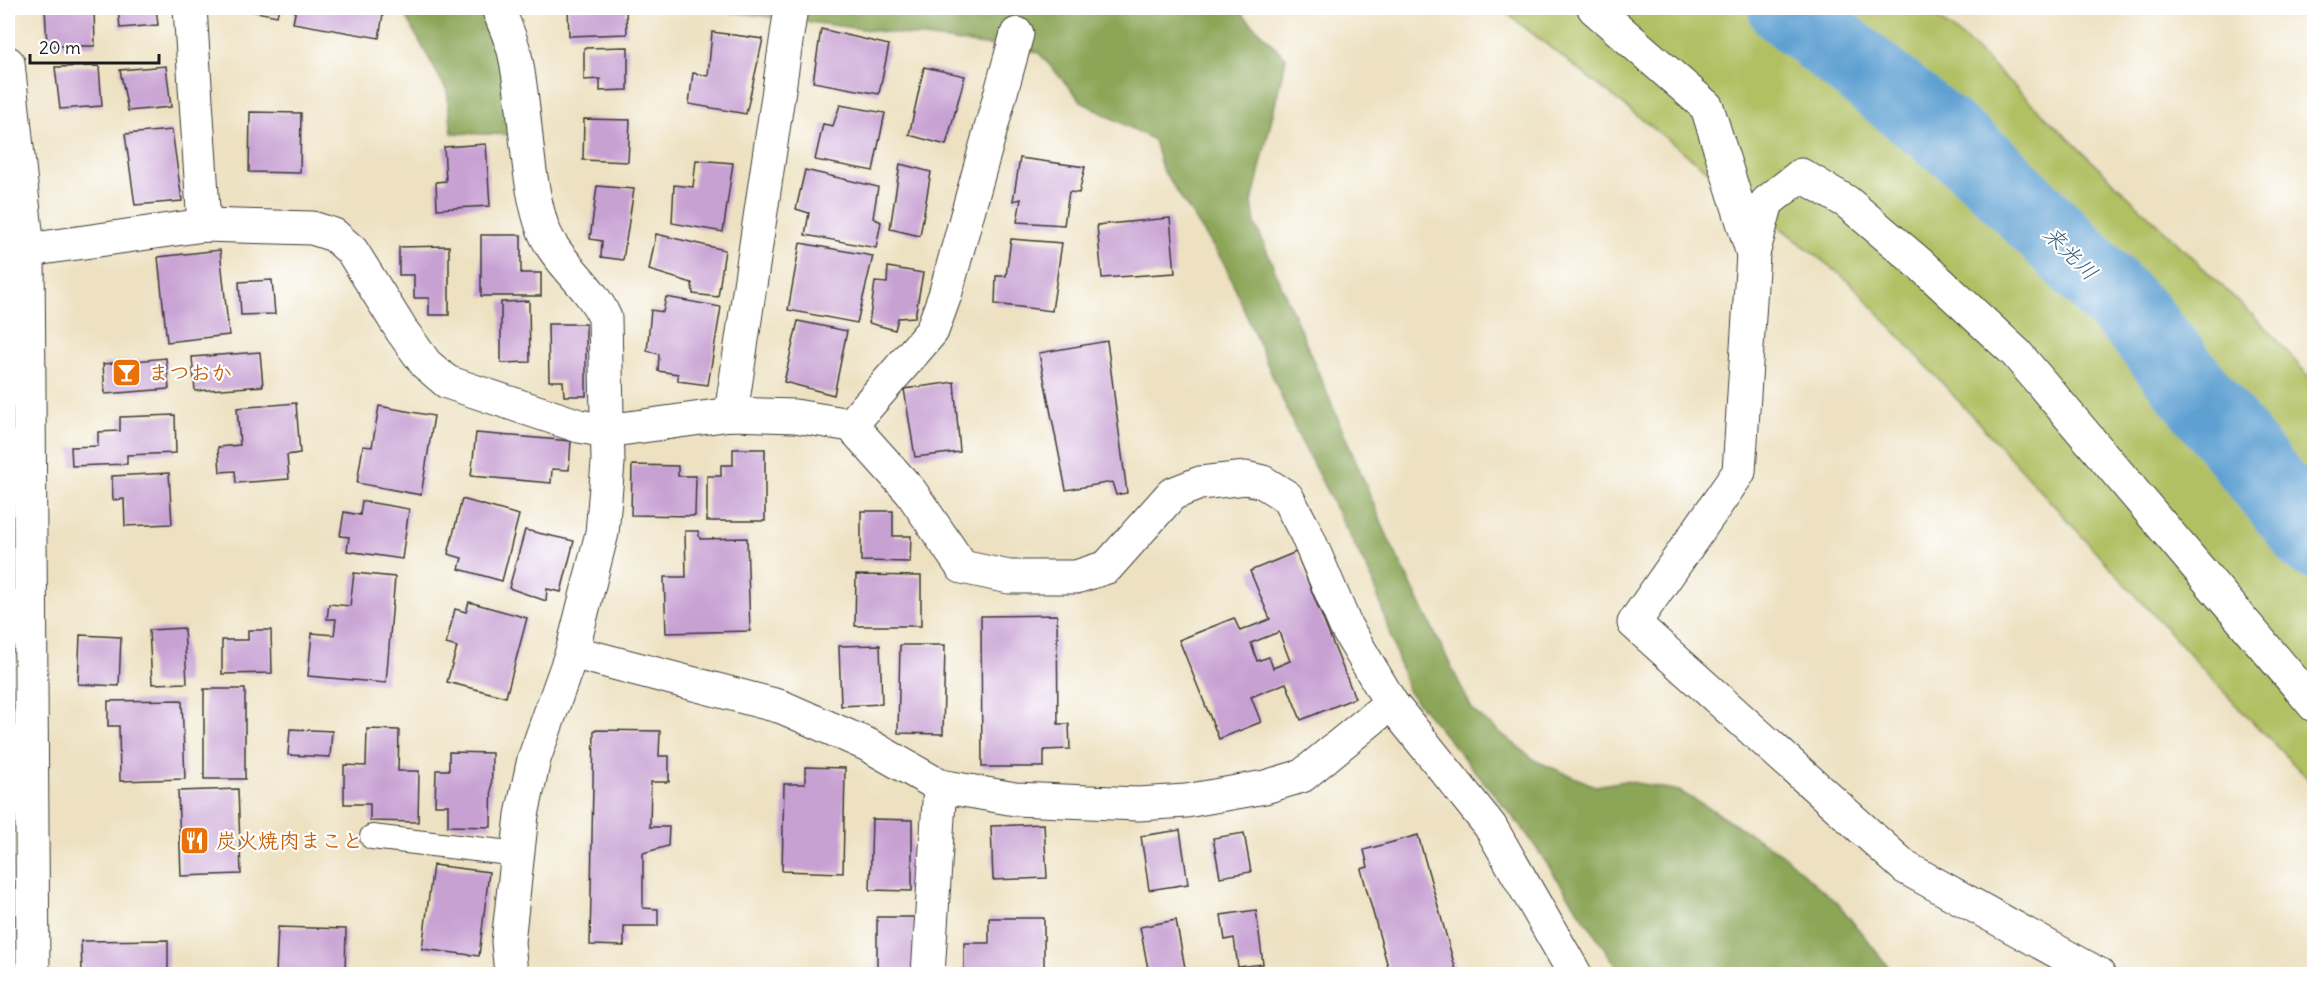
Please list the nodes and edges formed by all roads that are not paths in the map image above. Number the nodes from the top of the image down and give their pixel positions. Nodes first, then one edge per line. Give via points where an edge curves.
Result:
1 (190, 8) edge
2 (498, 8) edge
3 (791, 8) edge
4 (1594, 8) edge
5 (1017, 34) dead end
6 (8, 63) edge
7 (204, 225) junction
8 (28, 250) junction
9 (1753, 254) junction
10 (730, 414) junction
11 (851, 425) junction
12 (606, 430) junction
13 (572, 652) junction
14 (1390, 703) junction
15 (2314, 705) edge
16 (940, 786) junction
17 (372, 837) dead end
18 (518, 854) junction
19 (33, 975) edge
20 (511, 975) edge
21 (928, 975) edge
22 (1575, 975) edge
23 (2098, 975) edge

1 - 7 street
2 - 12 street via 514,50 541,226 561,258 598,301 605,318
3 - 10 street
4 - 9 street via 1707,107
5 - 11 street via 932,331
6 - 8 street
7 - 8 street
7 - 12 street via 312,228 334,235 352,251 420,356 447,382 579,426
8 - 19 street
9 - 15 street via 1767,202 1801,175 1846,202 2016,353
9 - 23 street via 1739,472 1634,623 1906,868
10 - 11 street via 795,416
10 - 12 street
11 - 14 street via 911,492 962,567 1009,577 1076,577 1107,567 1172,494 1200,483 1246,478 1263,482 1287,497 1346,627
12 - 13 street via 608,463 602,532
13 - 16 street via 782,707 868,745
13 - 18 street via 534,759
14 - 16 street via 1302,776 1197,799 1138,804 1014,799
14 - 22 street via 1490,826
16 - 21 street
17 - 18 lane
18 - 20 street via 508,942

